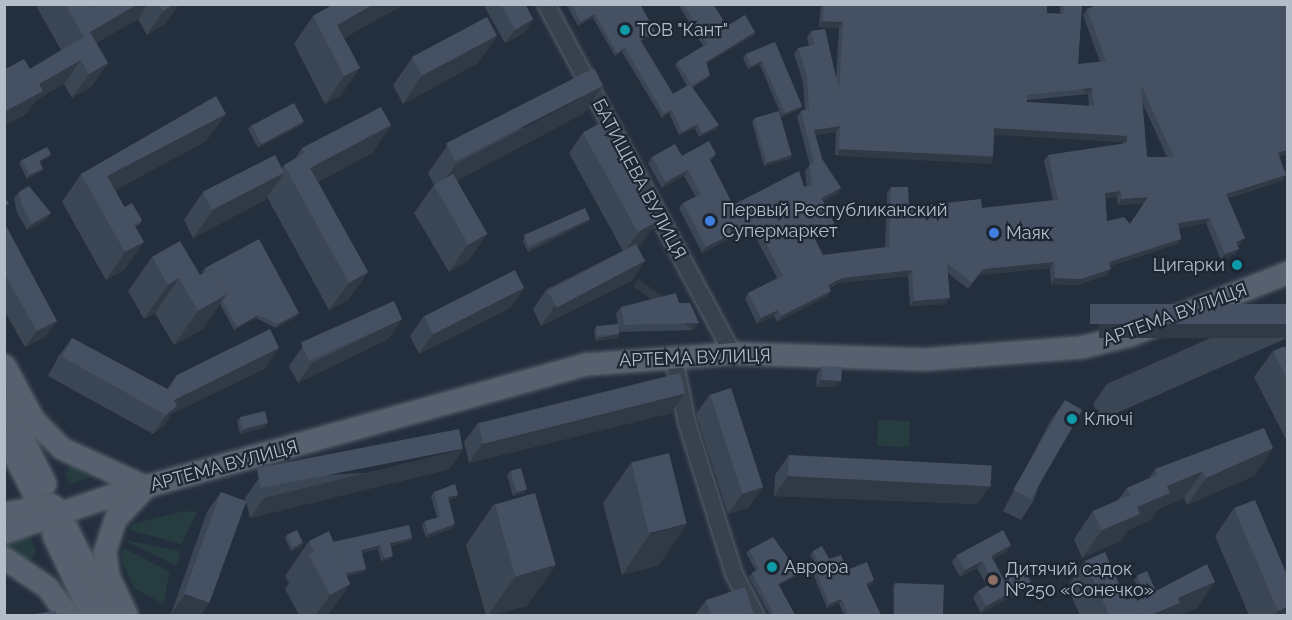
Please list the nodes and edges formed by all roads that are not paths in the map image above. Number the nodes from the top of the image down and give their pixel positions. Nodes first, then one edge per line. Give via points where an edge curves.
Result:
1 (546, 4) edge
2 (1287, 272) edge
3 (732, 353) junction
4 (673, 355) junction
5 (4, 365) edge
6 (4, 402) edge
7 (4, 436) edge
8 (146, 487) junction
9 (106, 497) junction
10 (4, 513) edge
11 (4, 532) edge
12 (4, 558) edge
13 (68, 615) edge
14 (92, 615) edge
15 (110, 615) edge
16 (128, 615) edge
17 (756, 615) edge

1 - 3 street, БАТИЩЕВА ВУЛИЦЯ
2 - 3 main road, АРТЕМА ВУЛИЦЯ via 1171,319 1081,347 924,359
3 - 4 main road, АРТЕМА ВУЛИЦЯ
4 - 8 main road, АРТЕМА ВУЛИЦЯ via 569,369
4 - 17 street via 687,423 734,574
5 - 8 main road via 33,419 61,448
6 - 7 main road via 38,486
8 - 9 main road, АРТЕМА ВУЛИЦЯ
8 - 16 main road via 115,519 105,550 108,576
9 - 10 main road, АРТЕМА ВУЛИЦЯ
9 - 11 main road, АРТЕМА ВУЛИЦЯ
12 - 13 main road via 30,572
14 - 15 main road via 60,532

